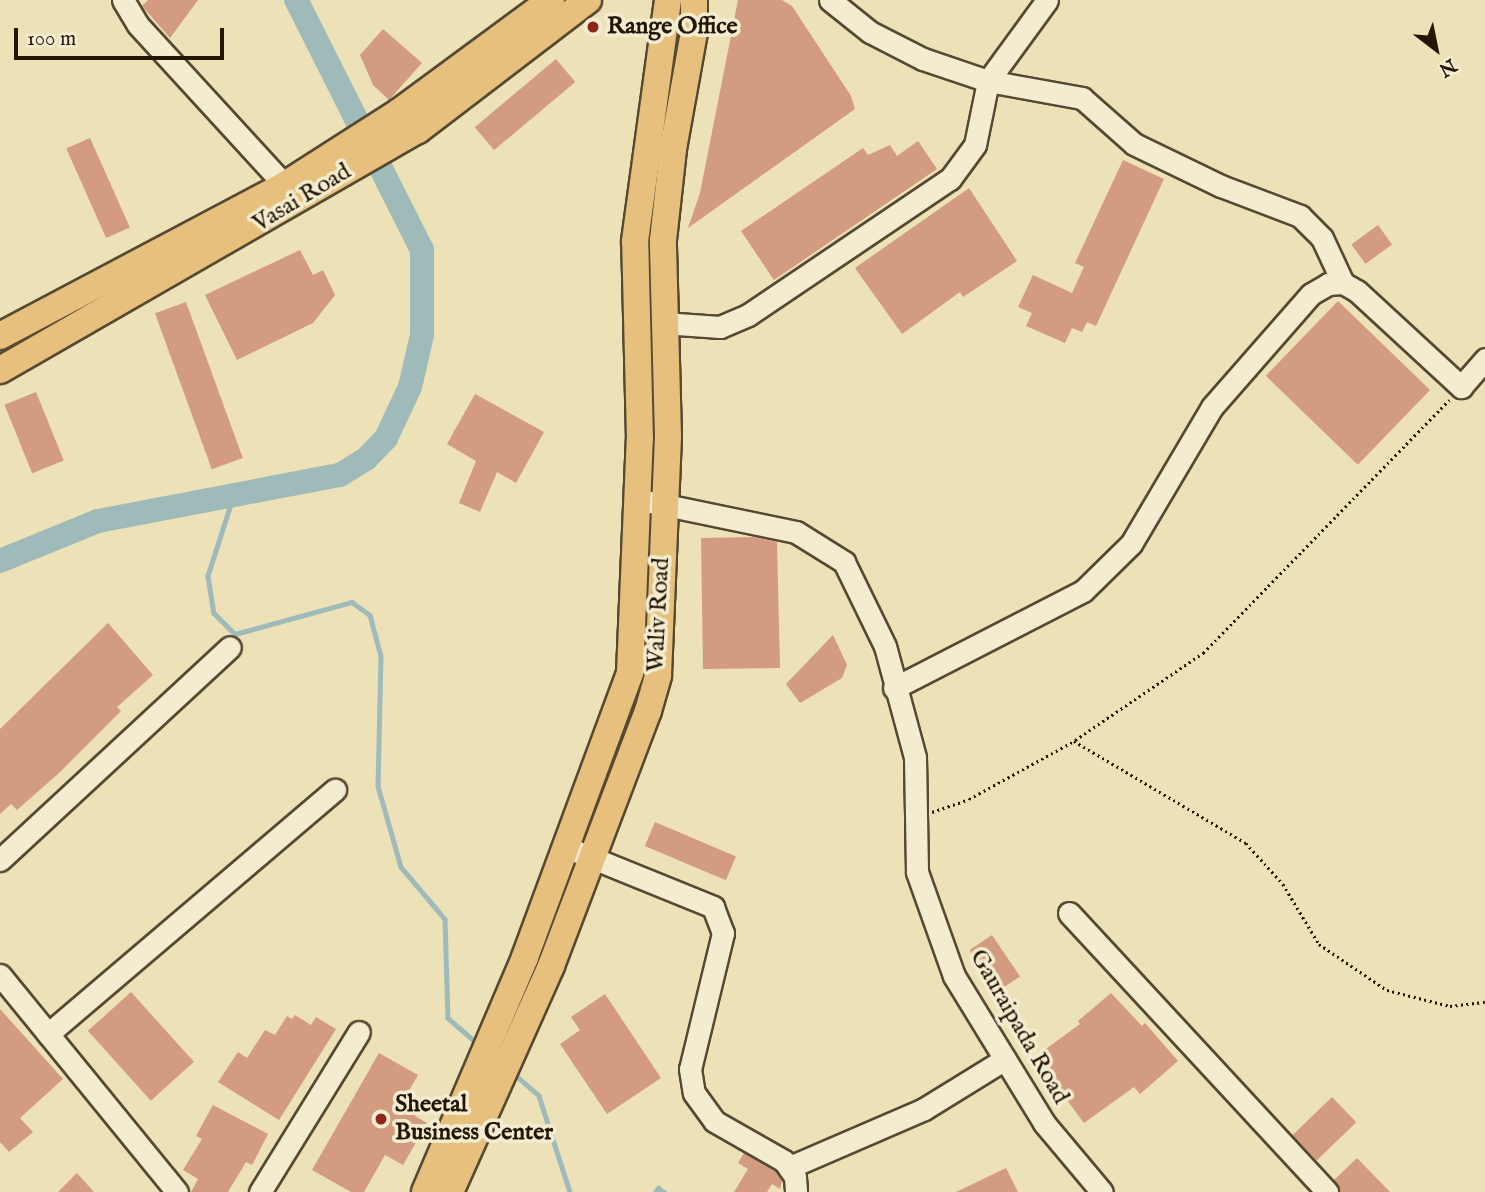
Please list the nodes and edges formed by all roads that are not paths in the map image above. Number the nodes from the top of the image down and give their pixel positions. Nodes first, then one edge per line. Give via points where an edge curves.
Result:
1 (123, 0) edge
2 (551, 0) edge
3 (588, 0) edge
4 (668, 0) edge
5 (694, 0) edge
6 (830, 0) edge
7 (1047, 0) edge
8 (988, 80) junction
9 (298, 188) junction
10 (1343, 283) junction
11 (663, 323) junction
12 (0, 336) edge
13 (1485, 359) edge
14 (0, 370) edge
15 (635, 502) junction
16 (663, 502) junction
17 (230, 647) dead end
18 (894, 688) junction
19 (335, 790) dead end
20 (568, 848) junction
21 (594, 857) junction
22 (0, 860) edge
23 (1069, 913) dead end
24 (0, 975) edge
25 (359, 1032) dead end
26 (48, 1034) junction
27 (1005, 1059) junction
28 (790, 1167) junction
29 (177, 1192) edge
30 (260, 1192) edge
31 (425, 1192) edge
32 (450, 1192) edge
33 (796, 1192) edge
34 (1102, 1192) edge
35 (1327, 1192) edge

1 - 9 street via 138,25
2 - 9 main road, Vasai Road
3 - 9 main road, Vasai Road via 418,130
4 - 15 main road, Waliv Road via 635,241 640,439
5 - 11 main road, Waliv Road via 694,32 673,149 663,240
6 - 8 street via 870,32 923,59
7 - 8 street
8 - 10 street via 1082,98 1134,144 1221,186 1300,216 1322,238
8 - 11 street via 975,145 950,179 748,315 720,327
9 - 12 main road, Vasai Road
9 - 14 main road, Vasai Road
10 - 13 street via 1461,387
10 - 18 street via 1311,294 1237,376 1212,407 1132,544 1083,591
11 - 16 main road, Waliv Road via 668,437
15 - 16 street, Gauraipada Road
15 - 20 main road, Waliv Road via 630,673
16 - 18 street, Gauraipada Road via 796,532 844,562 885,646
16 - 21 main road, Waliv Road via 658,675
17 - 22 street
18 - 27 street, Gauraipada Road via 915,757 917,872 954,976
19 - 26 street
20 - 21 street
20 - 31 main road, Waliv Road
21 - 28 street via 713,907 723,933 690,1069 694,1093 714,1121
21 - 32 main road, Waliv Road
23 - 35 street
24 - 26 street
25 - 30 street
26 - 29 street
27 - 28 street via 924,1109
27 - 34 street, Gauraipada Road via 1044,1123
28 - 33 street

